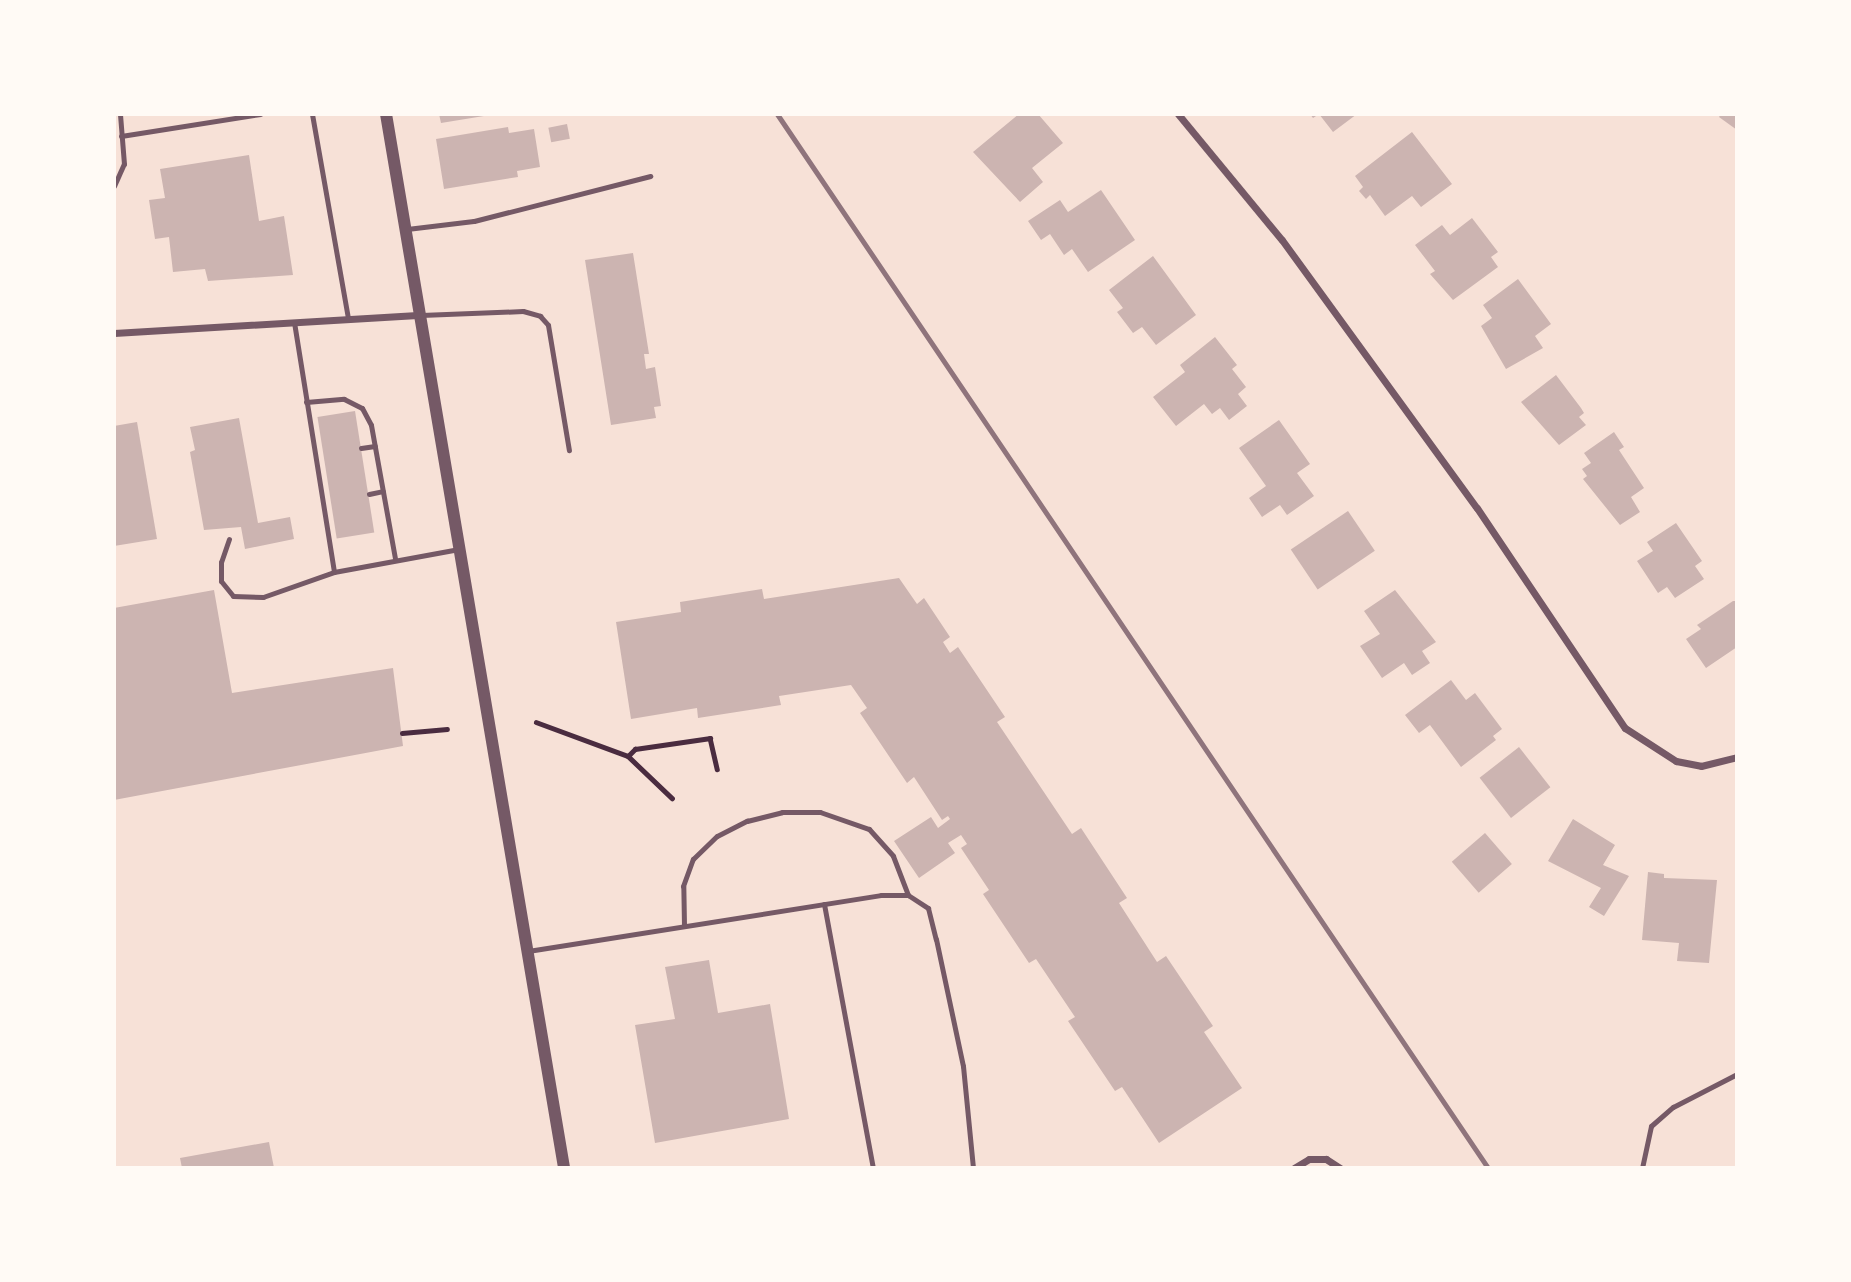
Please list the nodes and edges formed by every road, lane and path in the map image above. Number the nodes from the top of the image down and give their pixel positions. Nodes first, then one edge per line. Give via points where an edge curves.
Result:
1 (120, 114) edge
2 (260, 114) edge
3 (312, 114) edge
4 (386, 114) edge
5 (1178, 114) edge
6 (121, 136) junction
7 (650, 176) dead end
8 (114, 186) edge
9 (404, 229) junction
10 (417, 315) junction
11 (348, 319) junction
12 (294, 322) junction
13 (114, 333) edge
14 (306, 402) junction
15 (375, 446) junction
16 (361, 448) dead end
17 (569, 450) dead end
18 (324, 453) dead end
19 (315, 455) junction
20 (383, 491) junction
21 (369, 494) dead end
22 (331, 501) dead end
23 (323, 503) junction
24 (229, 539) dead end
25 (459, 549) junction
26 (395, 558) junction
27 (334, 572) junction
28 (536, 722) dead end
29 (447, 729) dead end
30 (402, 733) dead end
31 (628, 756) junction
32 (1737, 757) edge
33 (717, 769) dead end
34 (671, 799) dead end
35 (908, 895) junction
36 (824, 904) junction
37 (684, 925) junction
38 (527, 951) junction
39 (1737, 1074) edge
40 (564, 1168) edge
41 (873, 1168) edge
42 (973, 1168) edge
43 (1294, 1168) edge
44 (1340, 1168) edge
45 (1642, 1168) edge

1 - 6 lane
2 - 6 lane
3 - 11 lane
4 - 9 street
5 - 32 street via 1290,251 1476,508 1625,727 1676,761 1702,766
6 - 8 lane via 124,164
7 - 9 lane via 474,221
9 - 10 street
10 - 11 street
10 - 17 lane via 523,311 540,316 548,325
10 - 25 street
11 - 12 street
12 - 13 street
12 - 14 lane
14 - 15 lane via 344,399 362,408
14 - 19 lane
15 - 16 lane
15 - 20 lane
18 - 19 lane
19 - 23 lane
20 - 21 lane
20 - 26 lane
22 - 23 lane
23 - 27 lane
24 - 27 lane via 221,562 221,581 233,596 263,597
25 - 26 lane
25 - 38 street
26 - 27 lane
28 - 31 path
29 - 30 path
31 - 33 path via 635,749 710,738
31 - 34 path
35 - 36 lane
35 - 37 lane via 893,856 869,829 820,812 782,812 747,821 717,836 693,859 683,886
35 - 42 lane via 928,908 936,939 963,1066
36 - 37 lane
36 - 41 lane
37 - 38 lane
38 - 40 street
39 - 45 lane via 1673,1107 1651,1126
43 - 44 street via 1309,1159 1326,1158

